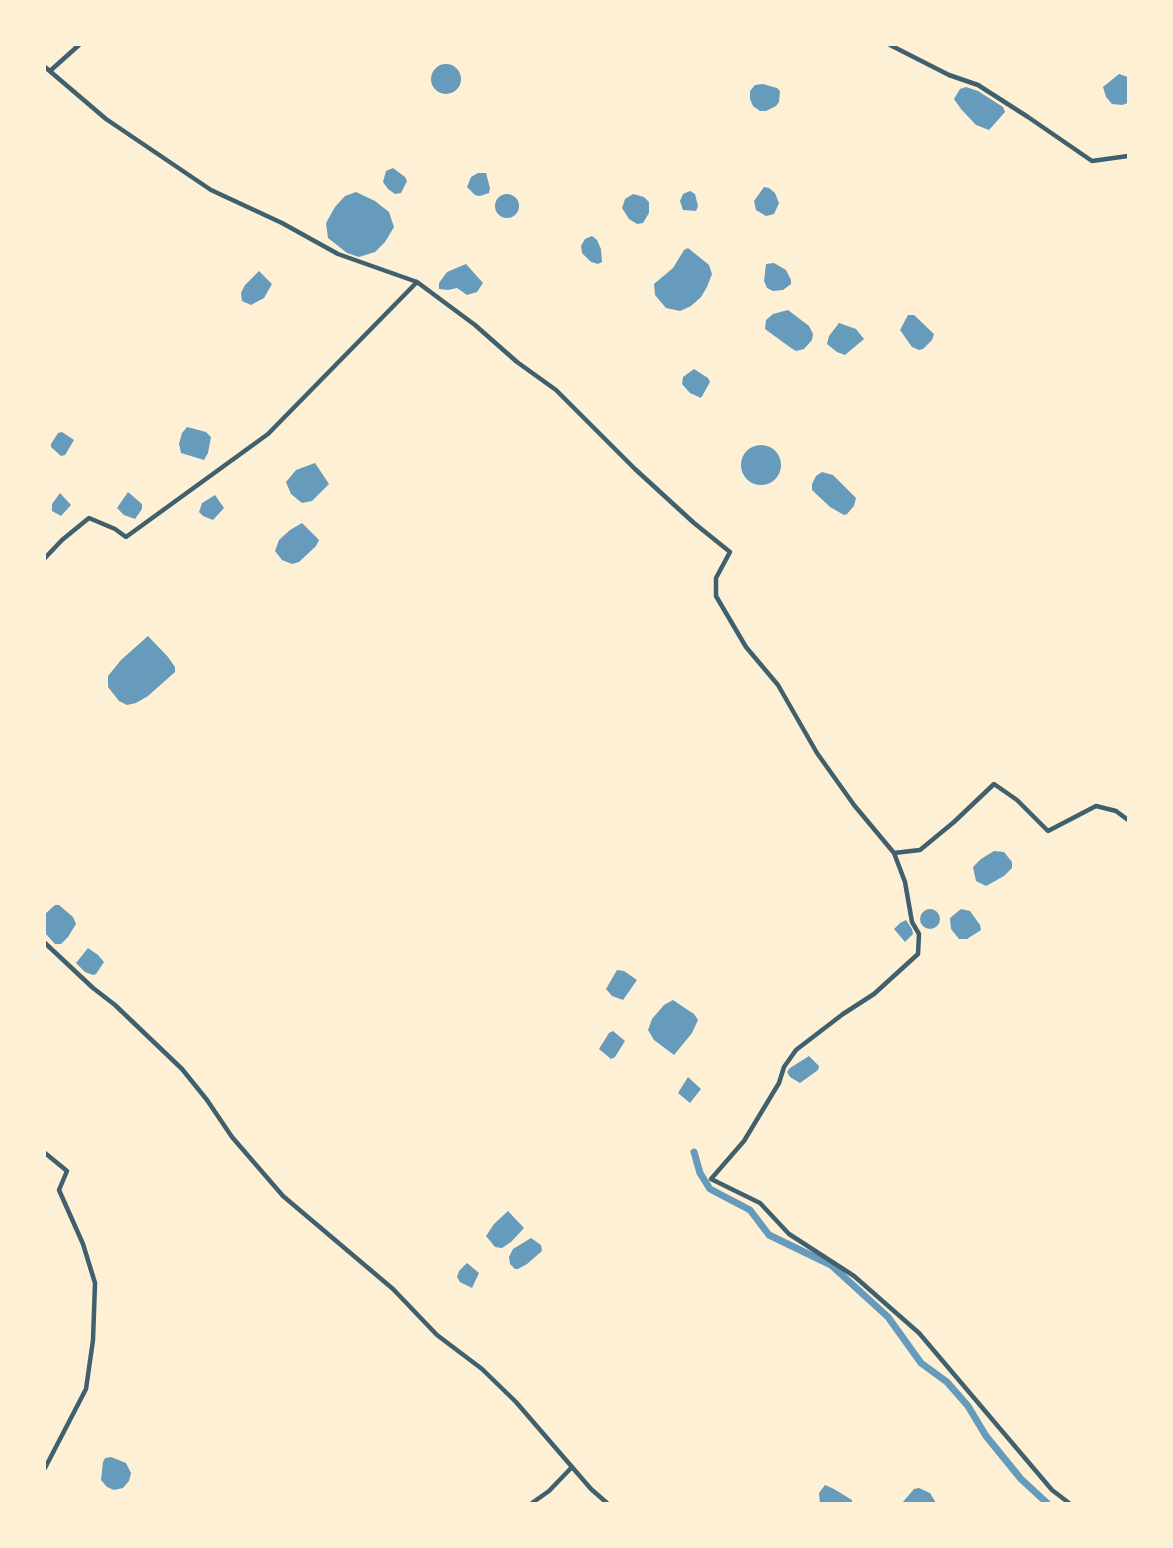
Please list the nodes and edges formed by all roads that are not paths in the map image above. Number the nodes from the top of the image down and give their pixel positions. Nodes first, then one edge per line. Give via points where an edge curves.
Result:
1 (79, 45) edge
2 (890, 45) edge
3 (45, 67) edge
4 (50, 71) junction
5 (1128, 156) edge
6 (417, 282) junction
7 (45, 558) edge
8 (1128, 820) edge
9 (894, 853) junction
10 (45, 943) edge
11 (45, 1153) edge
12 (572, 1467) junction
13 (45, 1468) edge
14 (532, 1503) edge
15 (607, 1503) edge
16 (1069, 1503) edge

1 - 4 street
2 - 5 street via 978,85 1092,161
3 - 4 street
4 - 6 street via 106,119 211,190 338,254
6 - 7 street via 268,434 126,537 89,518
6 - 9 street via 556,390 694,524 730,552 716,578 716,596 747,647 778,685 829,770
8 - 9 street via 1116,811 1096,806 1048,831 1017,800 994,784 920,850
9 - 16 street via 905,882 912,922 919,934 918,954 874,994 796,1050 744,1141 711,1179 760,1203 789,1234 854,1276 919,1333 1052,1490
10 - 12 street via 182,1069 232,1137 283,1196 393,1289 437,1335 482,1369
11 - 13 street via 67,1171 59,1190 95,1283 86,1389
12 - 14 street
12 - 15 street

